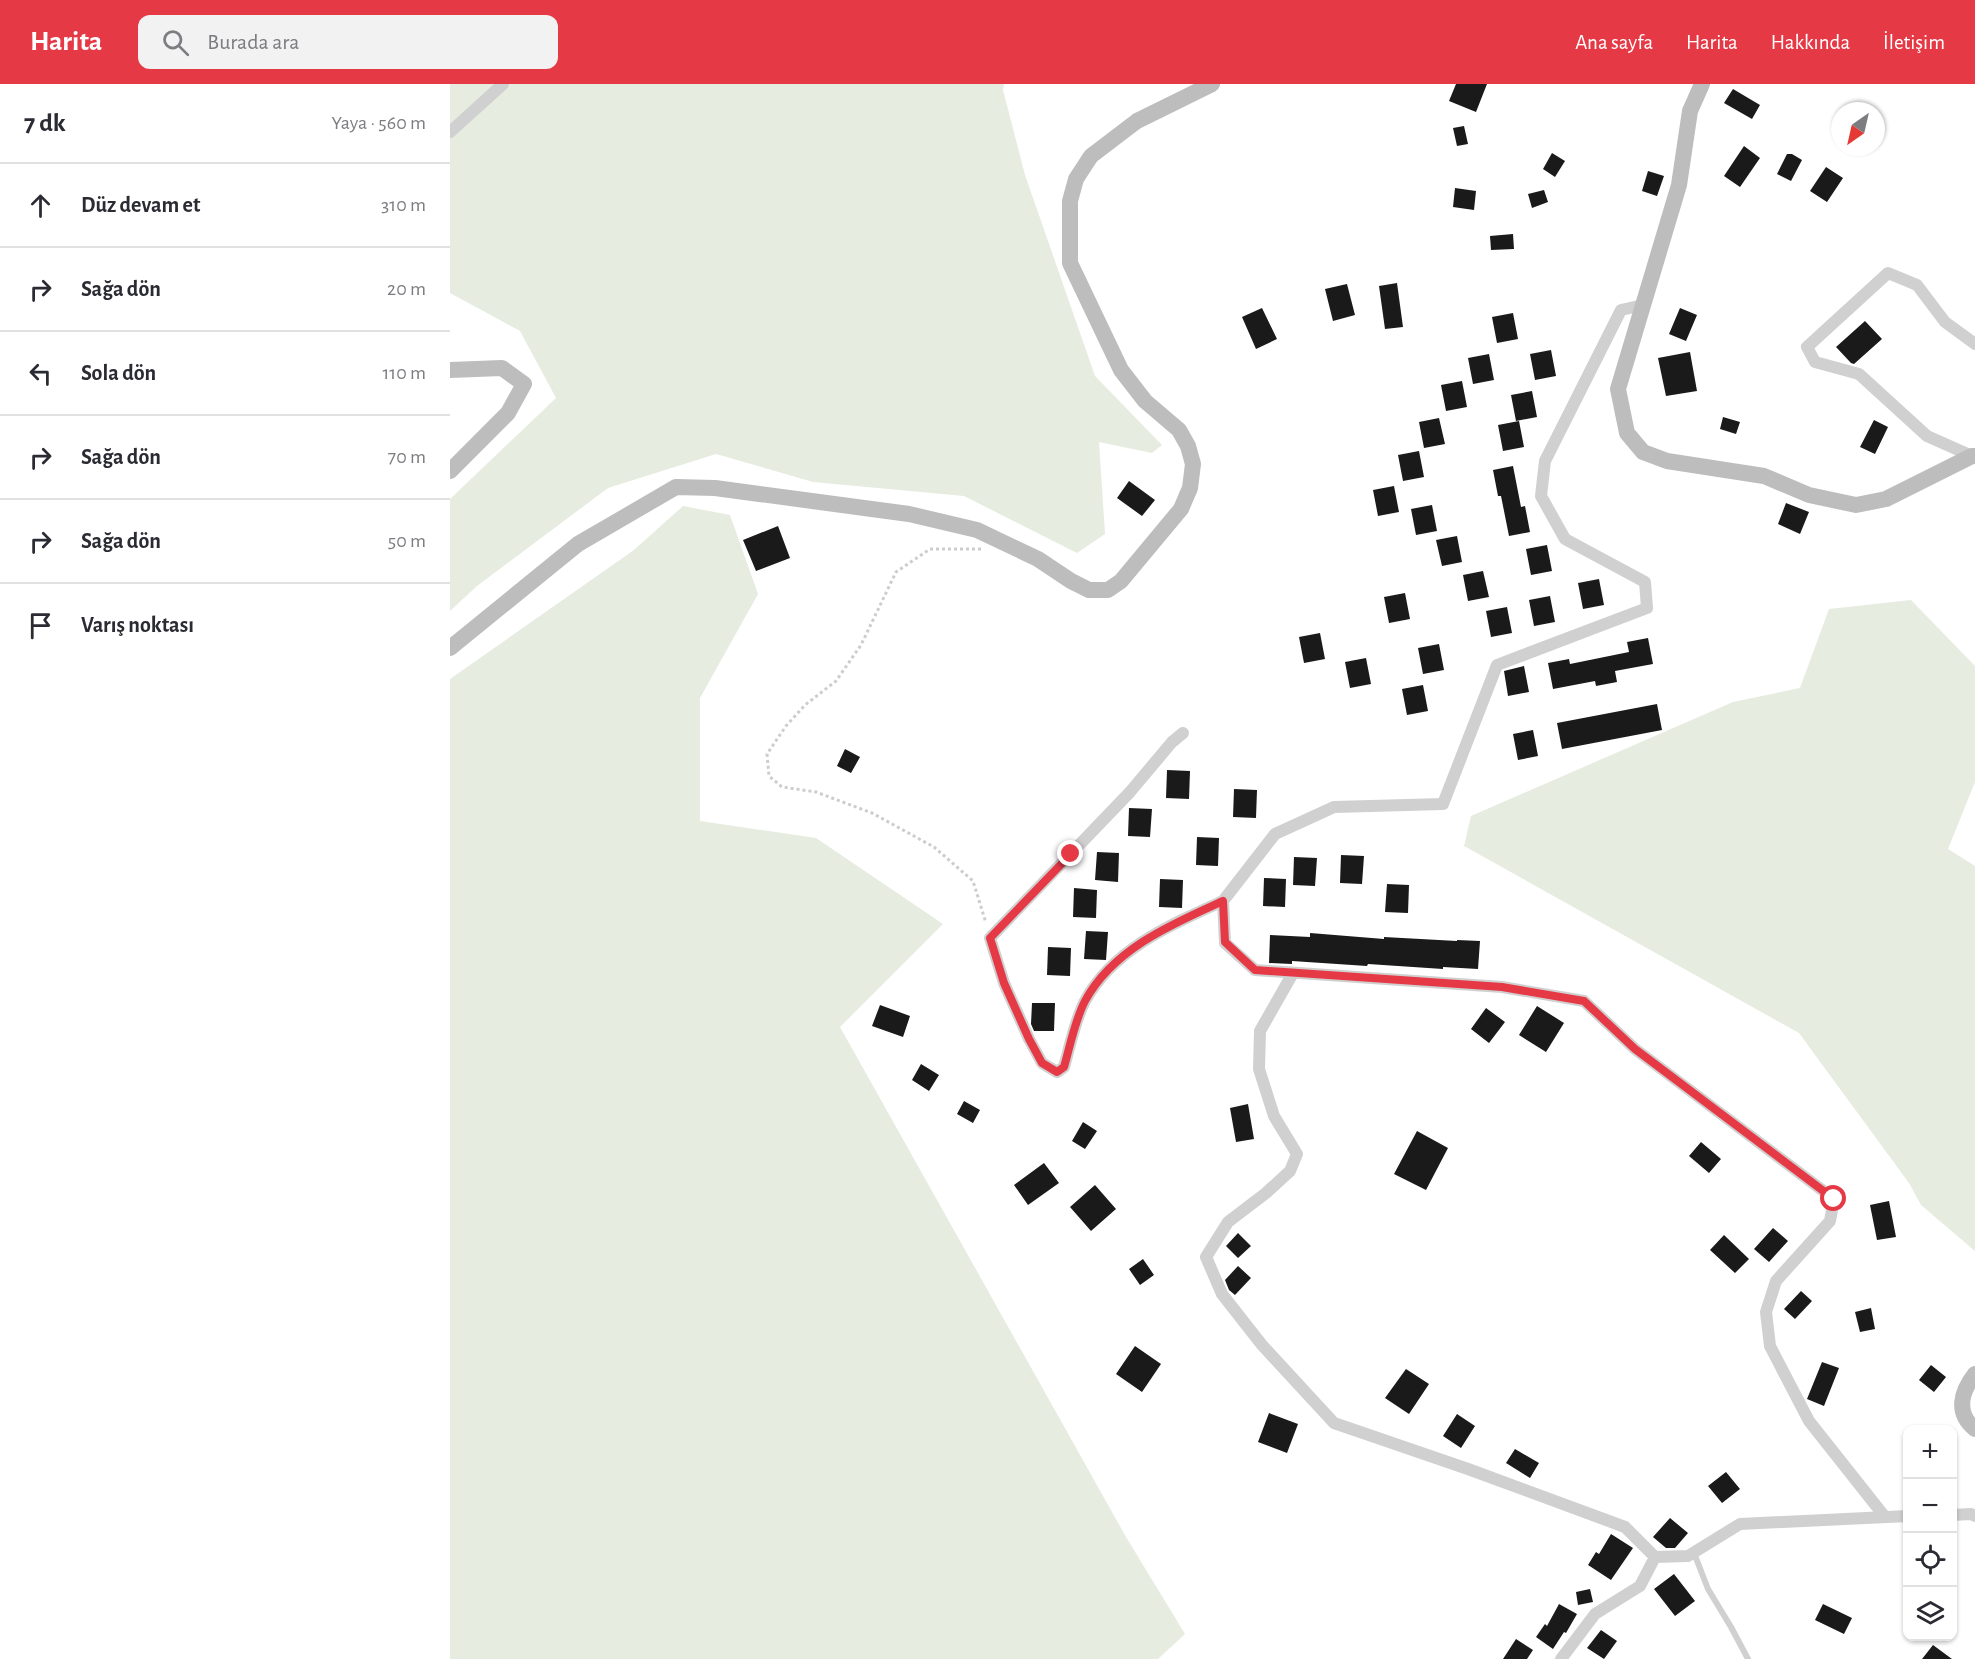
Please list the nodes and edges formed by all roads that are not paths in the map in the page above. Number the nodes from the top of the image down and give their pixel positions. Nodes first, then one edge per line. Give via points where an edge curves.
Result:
1 (503, 84) edge
2 (1212, 84) edge
3 (1702, 84) edge
4 (450, 132) edge
5 (1643, 305) junction
6 (1975, 344) edge
7 (450, 370) edge
8 (1974, 456) edge
9 (450, 471) edge
10 (450, 648) edge
11 (1183, 733) dead end
12 (1223, 901) junction
13 (1293, 973) junction
14 (1975, 1374) edge
15 (1975, 1430) edge
16 (1957, 1515) edge
17 (1903, 1516) edge
18 (1975, 1516) edge
19 (1885, 1517) junction
20 (1694, 1552) junction
21 (1655, 1557) junction
22 (1561, 1659) edge
23 (1748, 1659) edge

1 - 4 street
2 - 10 street via 1137,121 1090,156 1076,179 1070,201 1070,263 1121,370 1145,401 1179,430 1193,464 1190,488 1181,509 1121,581 1108,590 1089,590 1038,559 977,530 909,514 716,488 676,487 578,544
3 - 5 street via 1690,111 1679,185
5 - 8 street via 1618,389 1627,433 1644,452 1666,461 1764,476 1809,495 1856,505 1886,499
5 - 12 street via 1621,310 1545,461 1541,496 1565,539 1645,582 1647,608 1497,665 1443,804 1334,807 1275,834
6 - 8 street via 1945,322 1917,285 1888,273 1807,347 1815,362 1859,374 1928,436
7 - 9 street via 502,368 525,384 508,413
11 - 12 street via 990,938 1004,983 1042,1063 1057,1072 1064,1067 1084,1002 1103,973 1141,943
12 - 13 street via 1225,942 1255,970
13 - 19 street via 1502,987 1584,1001 1635,1049 1834,1199 1830,1221 1776,1281 1766,1312 1770,1346 1809,1421
13 - 21 street via 1260,1031 1258,1069 1274,1116 1297,1154 1290,1171 1228,1222 1206,1257 1222,1294 1262,1345 1334,1423 1625,1527
14 - 15 street via 1964,1388 1962,1408 1967,1423
16 - 18 street
17 - 19 street
19 - 20 street via 1740,1524
20 - 21 street via 1688,1556
20 - 23 lane via 1708,1589
21 - 22 street via 1640,1586 1595,1614

